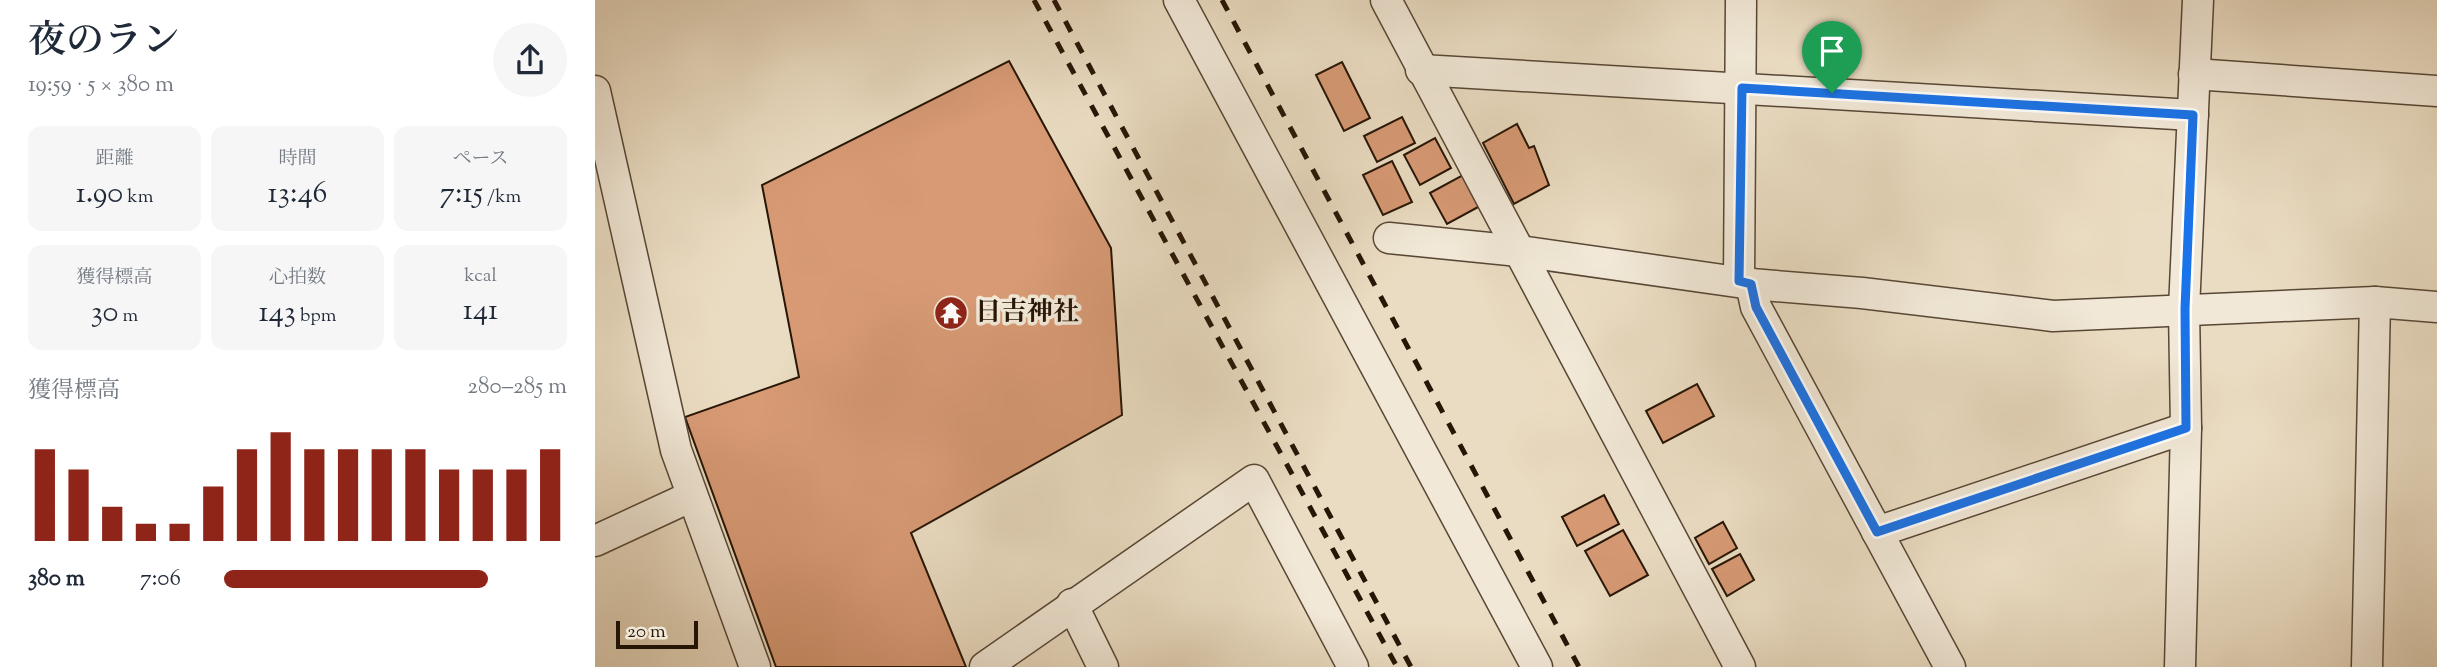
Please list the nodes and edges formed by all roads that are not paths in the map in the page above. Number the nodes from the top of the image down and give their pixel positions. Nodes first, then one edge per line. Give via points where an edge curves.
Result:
1 (1179, 0) edge
2 (1386, 0) edge
3 (1741, 0) edge
4 (2197, 0) edge
5 (1422, 70) junction
6 (2194, 74) junction
7 (1742, 88) junction
8 (595, 91) edge
9 (2437, 91) edge
10 (2193, 115) junction
11 (1388, 237) dead end
12 (1519, 251) junction
13 (1745, 282) junction
14 (2375, 302) junction
15 (2437, 307) edge
16 (2185, 309) junction
17 (2186, 428) junction
18 (692, 496) junction
19 (1877, 532) junction
20 (595, 541) edge
21 (1072, 604) junction
22 (755, 667) edge
23 (985, 667) edge
24 (1103, 667) edge
25 (1353, 667) edge
26 (1537, 667) edge
27 (1740, 667) edge
28 (1950, 667) edge
29 (2180, 667) edge
30 (2367, 667) edge

1 - 26 street
2 - 5 street
3 - 7 street
4 - 6 street
5 - 7 street
5 - 12 street
6 - 9 street
6 - 10 street
7 - 10 street
7 - 13 street
8 - 18 street via 676,450
10 - 16 street
11 - 12 street
12 - 13 street
12 - 27 street
13 - 16 street via 2053,316
13 - 19 street
14 - 15 street
14 - 16 street
14 - 30 street
16 - 17 street
17 - 19 street
17 - 29 street
18 - 20 street
18 - 22 street
19 - 28 street
21 - 23 street
21 - 24 street
21 - 25 street via 1254,480

